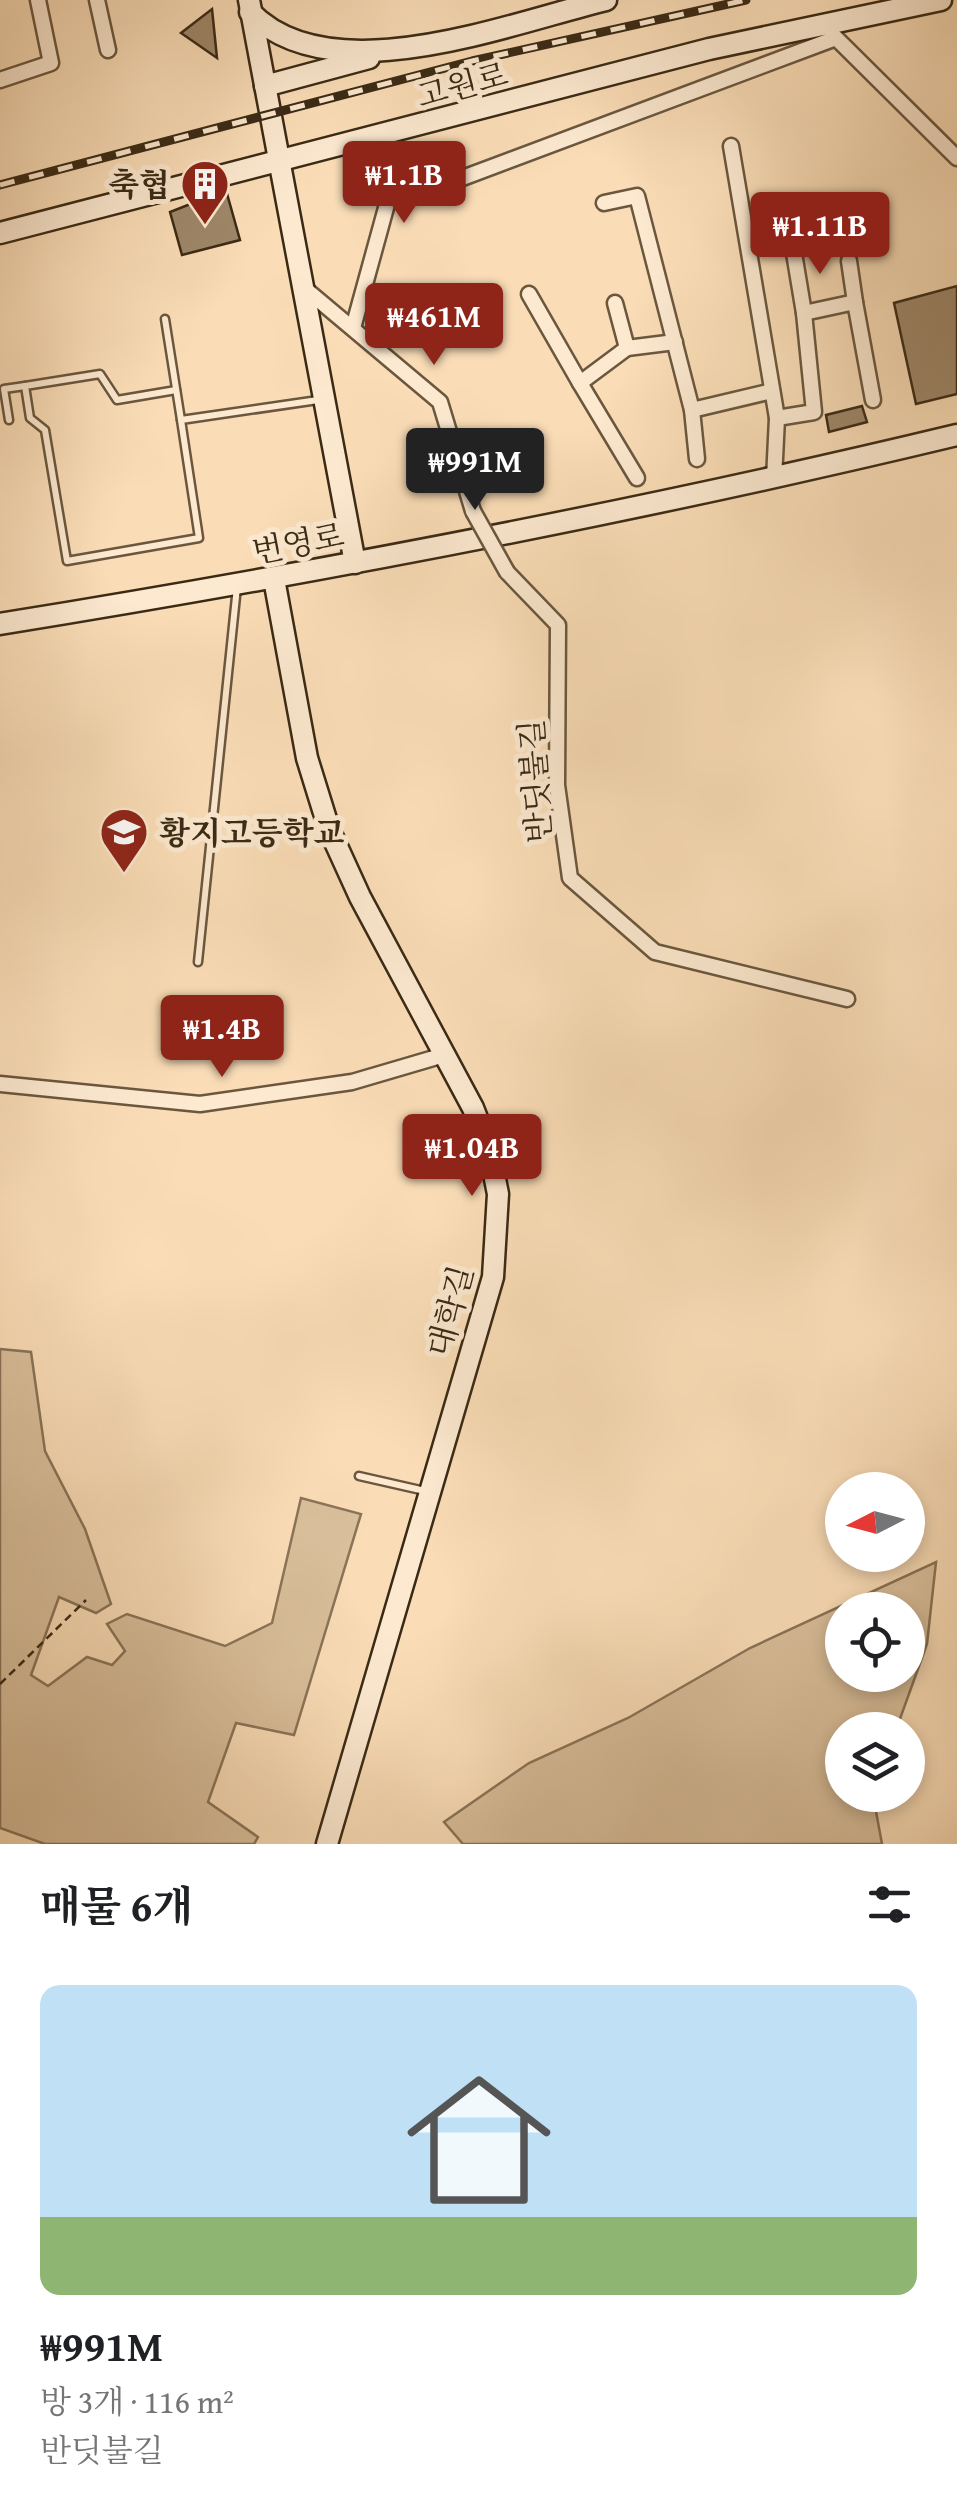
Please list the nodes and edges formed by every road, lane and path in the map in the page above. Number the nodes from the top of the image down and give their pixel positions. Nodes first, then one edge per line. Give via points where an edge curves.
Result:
1 (38, 0) edge
2 (97, 0) edge
3 (606, 0) edge
4 (941, 0) edge
5 (246, 4) edge
6 (831, 32) junction
7 (108, 50) dead end
8 (390, 53) junction
9 (0, 80) edge
10 (265, 86) junction
11 (356, 144) junction
12 (731, 146) dead end
13 (957, 158) edge
14 (279, 161) junction
15 (604, 203) dead end
16 (0, 233) edge
17 (793, 247) dead end
18 (849, 261) dead end
19 (303, 288) junction
20 (529, 294) dead end
21 (615, 302) dead end
22 (855, 302) junction
23 (804, 313) junction
24 (165, 318) dead end
25 (354, 328) junction
26 (675, 342) junction
27 (626, 348) junction
28 (580, 383) junction
29 (25, 386) junction
30 (176, 390) junction
31 (772, 391) junction
32 (324, 399) junction
33 (872, 400) dead end
34 (692, 410) junction
35 (777, 418) junction
36 (8, 420) dead end
37 (181, 420) junction
38 (957, 435) edge
39 (697, 459) dead end
40 (636, 478) dead end
41 (774, 479) junction
42 (356, 563) junction
43 (274, 580) junction
44 (237, 586) junction
45 (0, 624) edge
46 (198, 962) dead end
47 (847, 999) dead end
48 (444, 1055) junction
49 (0, 1084) edge
50 (360, 1476) dead end
51 (431, 1493) junction
52 (86, 1600) dead end
53 (0, 1684) edge
54 (327, 1844) edge

1 - 9 street via 50,63
2 - 7 street
3 - 8 street
4 - 6 street, 고원로
5 - 8 street via 268,31 348,51
5 - 10 street
6 - 11 street, 고원로 via 709,50
6 - 11 street via 449,184 403,177
6 - 13 street
8 - 10 street
10 - 14 street
11 - 14 street, 고원로
11 - 25 street via 392,186
12 - 31 street
14 - 16 street, 고원로
14 - 19 street
15 - 26 street via 636,196
17 - 23 street
18 - 22 street
19 - 25 street
19 - 32 street
20 - 28 street
21 - 27 street
22 - 23 street
22 - 33 street
23 - 35 street via 814,412
24 - 30 lane
25 - 47 street, 반딧불길, bridge via 440,402 473,511 507,572 558,626 557,786 570,878 655,952
26 - 27 street
26 - 34 street
27 - 28 street
28 - 40 street
29 - 30 lane via 100,374 117,400
29 - 36 lane via 4,388
29 - 37 lane via 30,418 44,430 67,562 199,538
30 - 37 lane
31 - 34 street
31 - 35 street
32 - 37 lane
32 - 42 street
34 - 39 street
35 - 41 street
38 - 41 street, 번영로
41 - 42 street, 번영로
42 - 43 street, 번영로
43 - 44 street, 번영로
43 - 48 street, 대학길 via 307,758 329,829
44 - 45 street, 번영로
44 - 46 lane
48 - 49 street via 352,1082 200,1104
48 - 51 street, 대학길 via 489,1150 498,1234 493,1276
50 - 51 lane
51 - 54 street, 대학길
52 - 53 path

